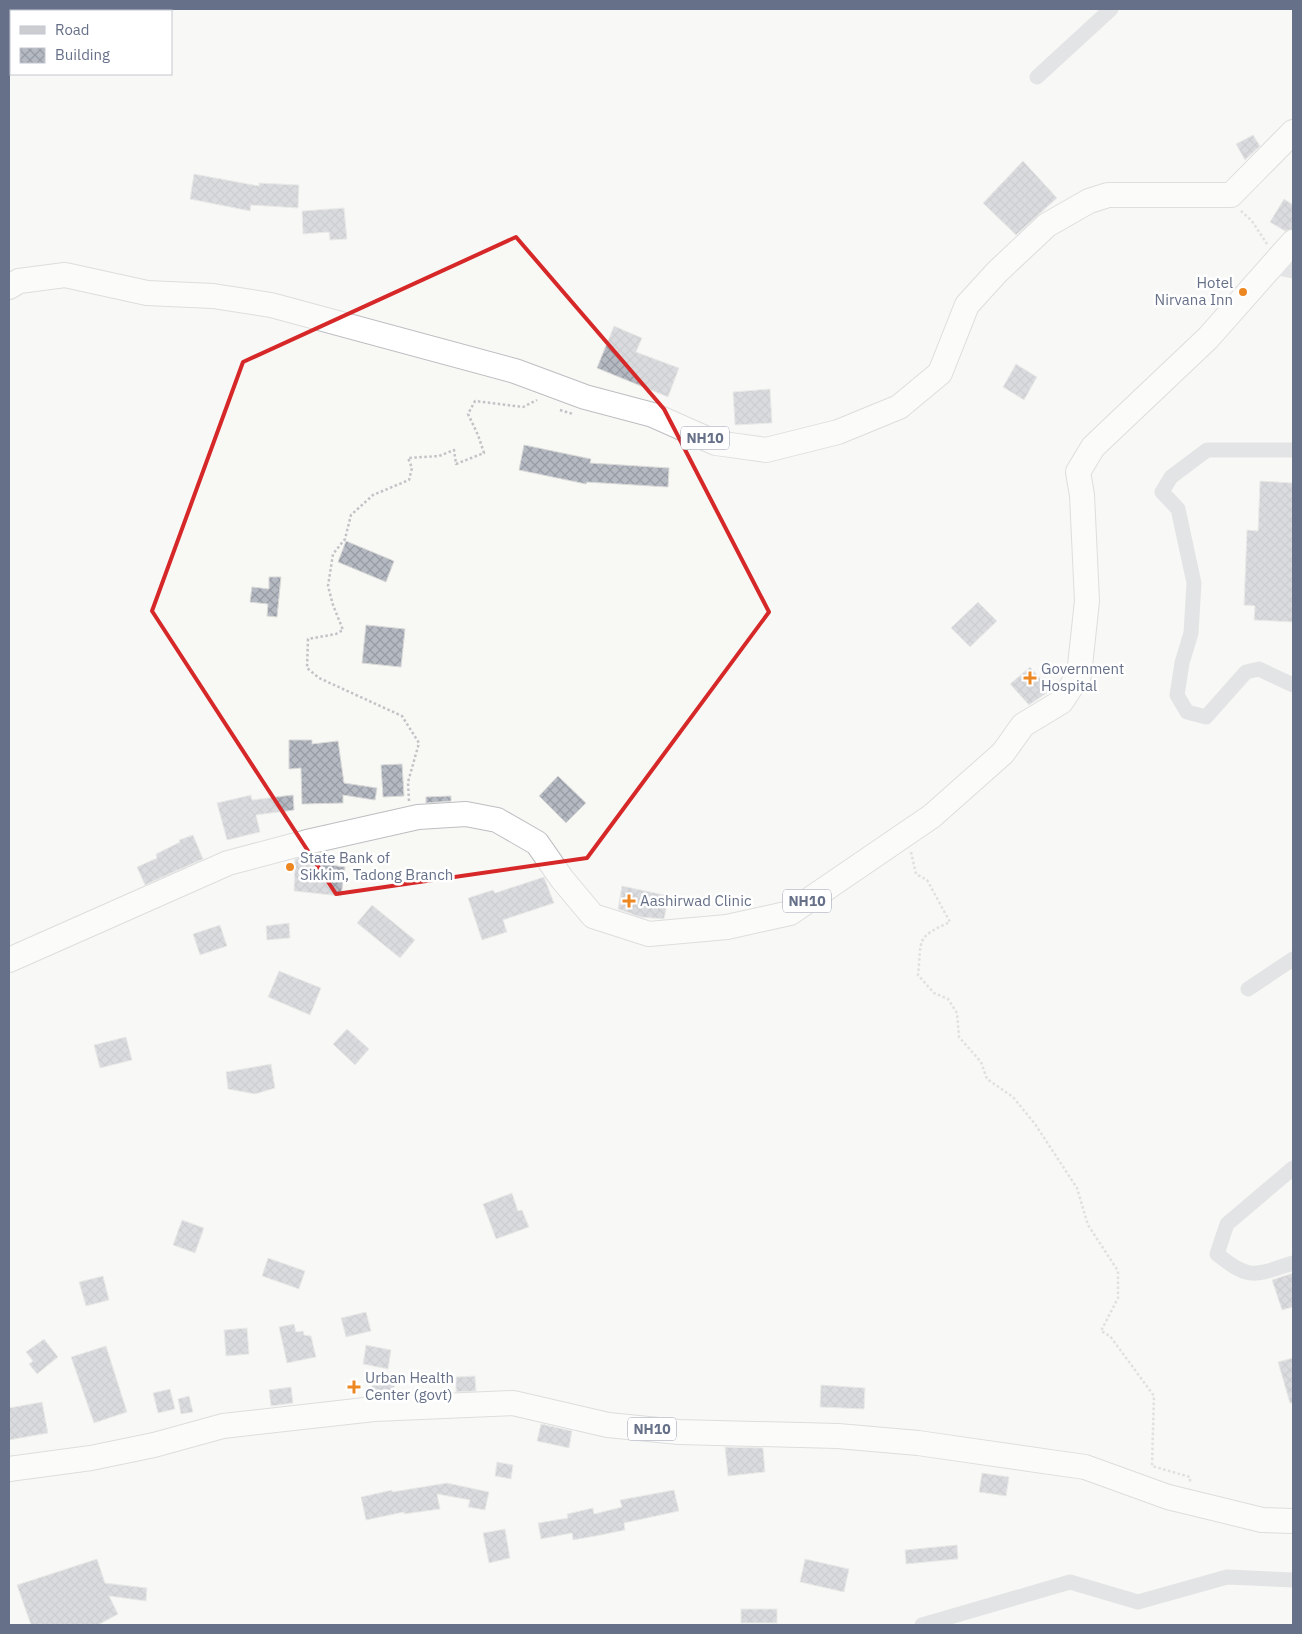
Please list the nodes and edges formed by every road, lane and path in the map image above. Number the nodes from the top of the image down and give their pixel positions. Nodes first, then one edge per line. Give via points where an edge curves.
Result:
1 (1111, 9) edge
2 (1037, 77) dead end
3 (1293, 132) edge
4 (1231, 195) junction
5 (1293, 242) edge
6 (1281, 266) edge
7 (9, 287) edge
8 (538, 400) dead end
9 (554, 407) dead end
10 (578, 414) dead end
11 (1293, 450) edge
12 (1293, 685) edge
13 (418, 818) junction
14 (891, 844) junction
15 (1293, 959) edge
16 (9, 960) edge
17 (1248, 989) dead end
18 (1293, 1168) edge
19 (1293, 1263) edge
20 (9, 1469) edge
21 (1191, 1502) junction
22 (1293, 1521) edge
23 (1293, 1580) edge
24 (922, 1625) edge

1 - 2 street
3 - 4 highway
4 - 6 path
4 - 7 highway, NH10 via 1108,195 1089,201 1047,225 997,272 967,305 940,374 899,408 838,432 766,450 716,443 653,415 585,397 515,371 271,305 213,296 147,293 65,275 19,281
5 - 6 highway, NH10
6 - 14 highway, NH10 via 1093,447 1078,472 1087,601 1079,675 1060,702 1023,726 1003,752 946,803
8 - 13 path via 523,407 475,401 468,414 484,453 456,464 454,450 439,456 408,458 412,468 409,480 372,495 352,515 345,539 333,554 328,586 343,630 308,639 310,656 307,668 319,678 402,716 419,743 408,782 409,802
9 - 10 path via 570,415
11 - 12 street via 1207,450 1171,477 1162,492 1178,509 1194,583 1191,633 1177,695 1187,712 1206,717 1246,672 1259,669
13 - 14 highway, NH10 via 466,814 497,820 537,843 593,916 649,934 727,927 790,913
13 - 16 highway, NH10 via 228,863
14 - 21 path via 911,850 916,874 928,880 950,922 926,933 922,940 918,975 934,993 948,999 957,1013 959,1037 981,1062 987,1080 1013,1097 1077,1188 1088,1225 1118,1271 1118,1298 1101,1331 1110,1336 1154,1396 1152,1466 1190,1477
15 - 17 street
18 - 19 street via 1226,1224 1217,1254 1235,1269 1256,1274
20 - 21 highway, NH10 via 91,1458 223,1426 374,1409 513,1403 608,1425 679,1432 838,1436 918,1443 1085,1467
21 - 22 highway, NH10 via 1262,1520
23 - 24 street via 1227,1577 1138,1602 1070,1582

